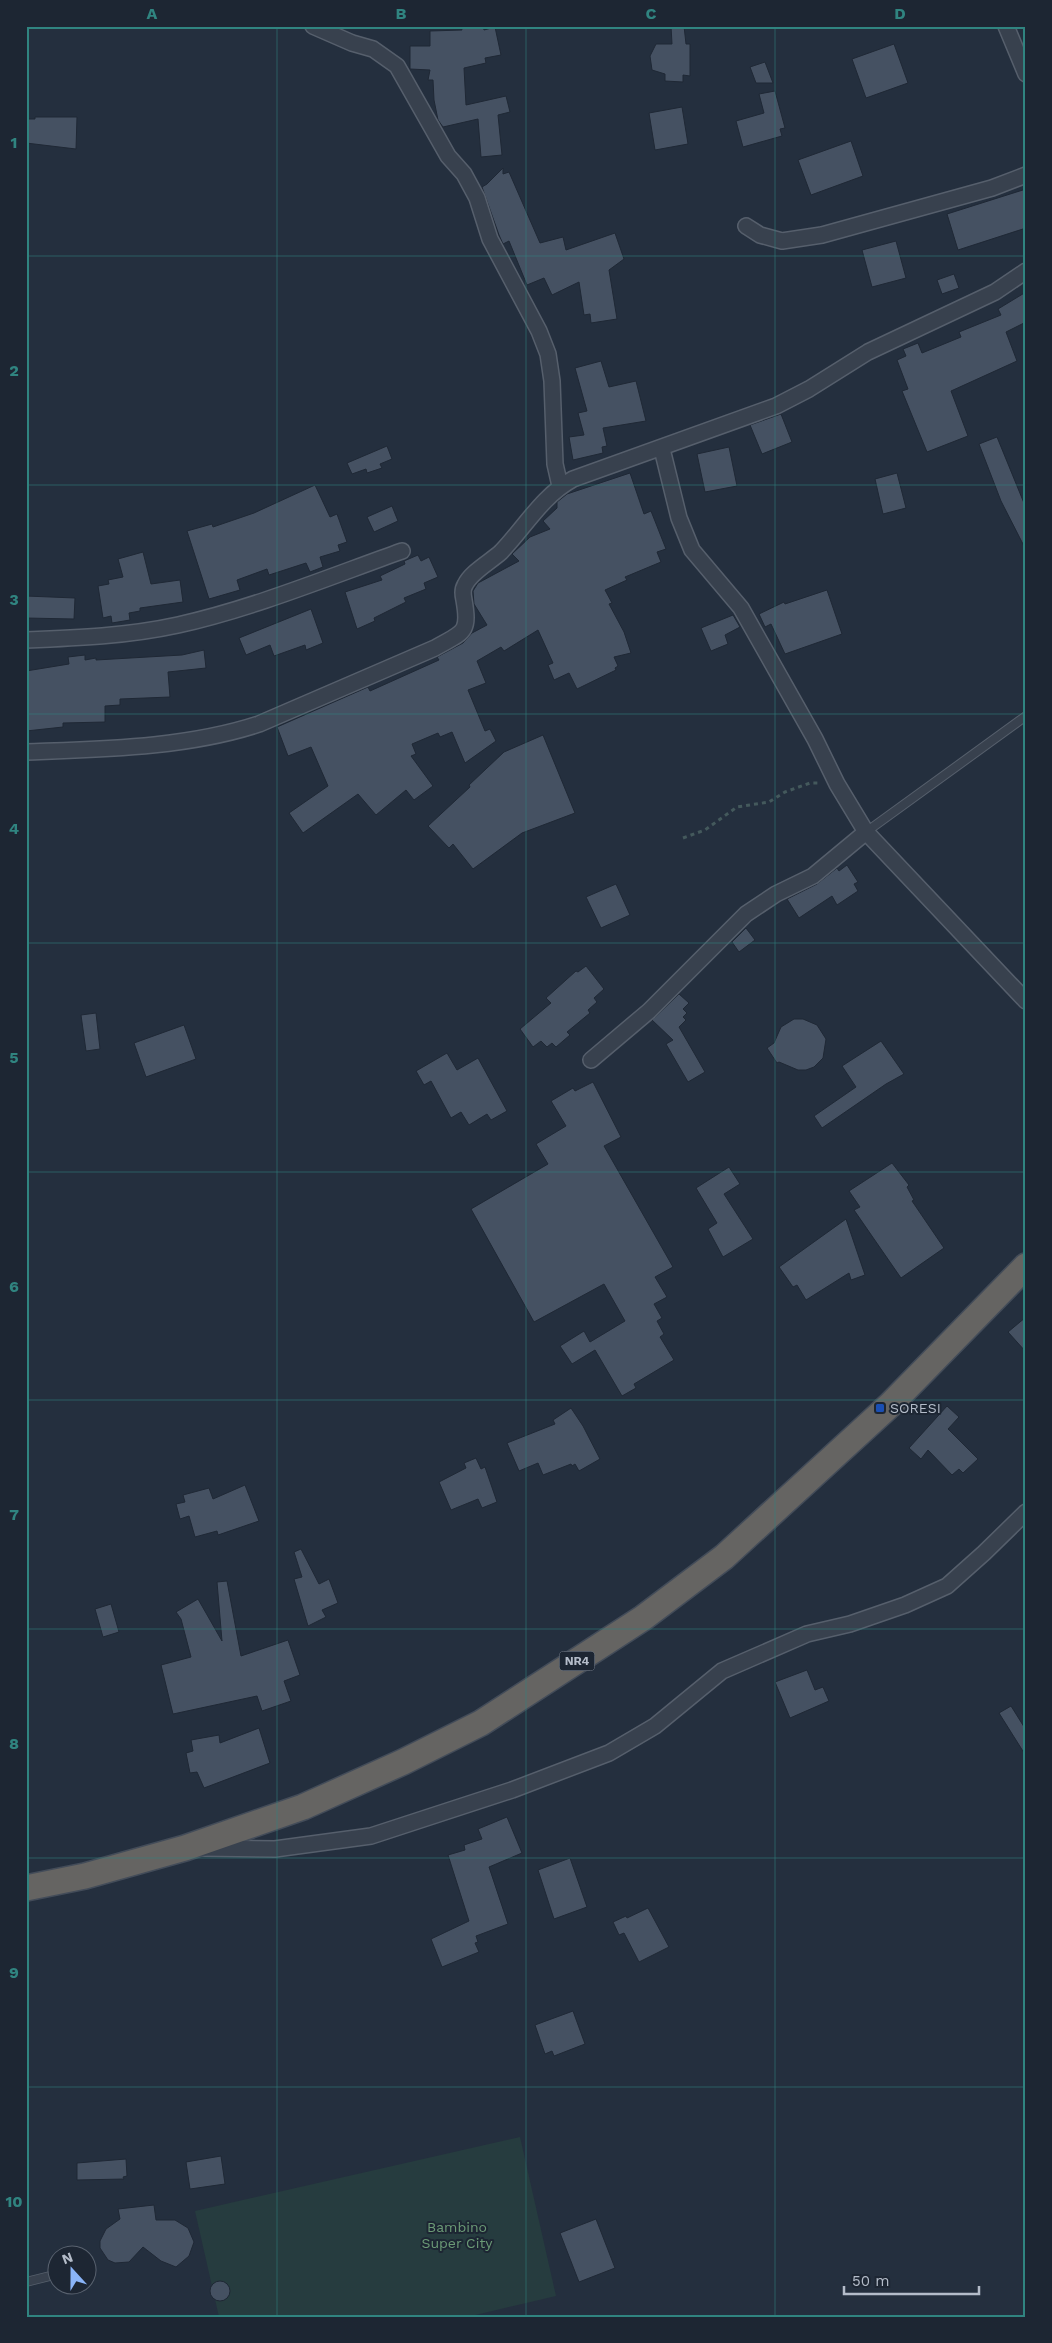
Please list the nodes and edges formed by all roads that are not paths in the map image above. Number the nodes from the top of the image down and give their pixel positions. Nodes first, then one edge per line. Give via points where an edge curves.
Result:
1 (313, 26) edge
2 (1006, 26) edge
3 (1026, 74) edge
4 (1026, 175) edge
5 (746, 226) dead end
6 (1026, 272) edge
7 (662, 449) junction
8 (560, 486) junction
9 (402, 551) dead end
10 (26, 640) edge
11 (1026, 716) edge
12 (26, 752) edge
13 (866, 832) junction
14 (1026, 1001) edge
15 (591, 1060) dead end
16 (1026, 1266) edge
17 (1026, 1512) edge
18 (185, 1848) junction
19 (26, 1888) edge
20 (48, 2276) edge
21 (26, 2282) edge

1 - 8 street via 373,49 397,66 448,156 464,174 477,198 490,238 548,354 555,464
2 - 3 street
4 - 5 street via 992,188 822,235 782,241
6 - 7 street via 994,292 868,352 776,406
7 - 8 street
7 - 13 street via 679,518 692,550 740,608
8 - 12 street via 502,551 465,584 462,592 466,628 436,648 230,734
9 - 10 street via 258,602 178,625 129,633
11 - 13 lane
13 - 14 street
13 - 15 street via 813,876 776,894 746,914 649,1011
16 - 18 highway, NR4 via 884,1411 724,1557 643,1618 472,1727 403,1762 303,1807
17 - 18 street via 947,1586 905,1606 807,1634 722,1671 655,1726 609,1753 512,1790 371,1836 275,1849
18 - 19 highway, NR4 via 85,1876
20 - 21 lane

